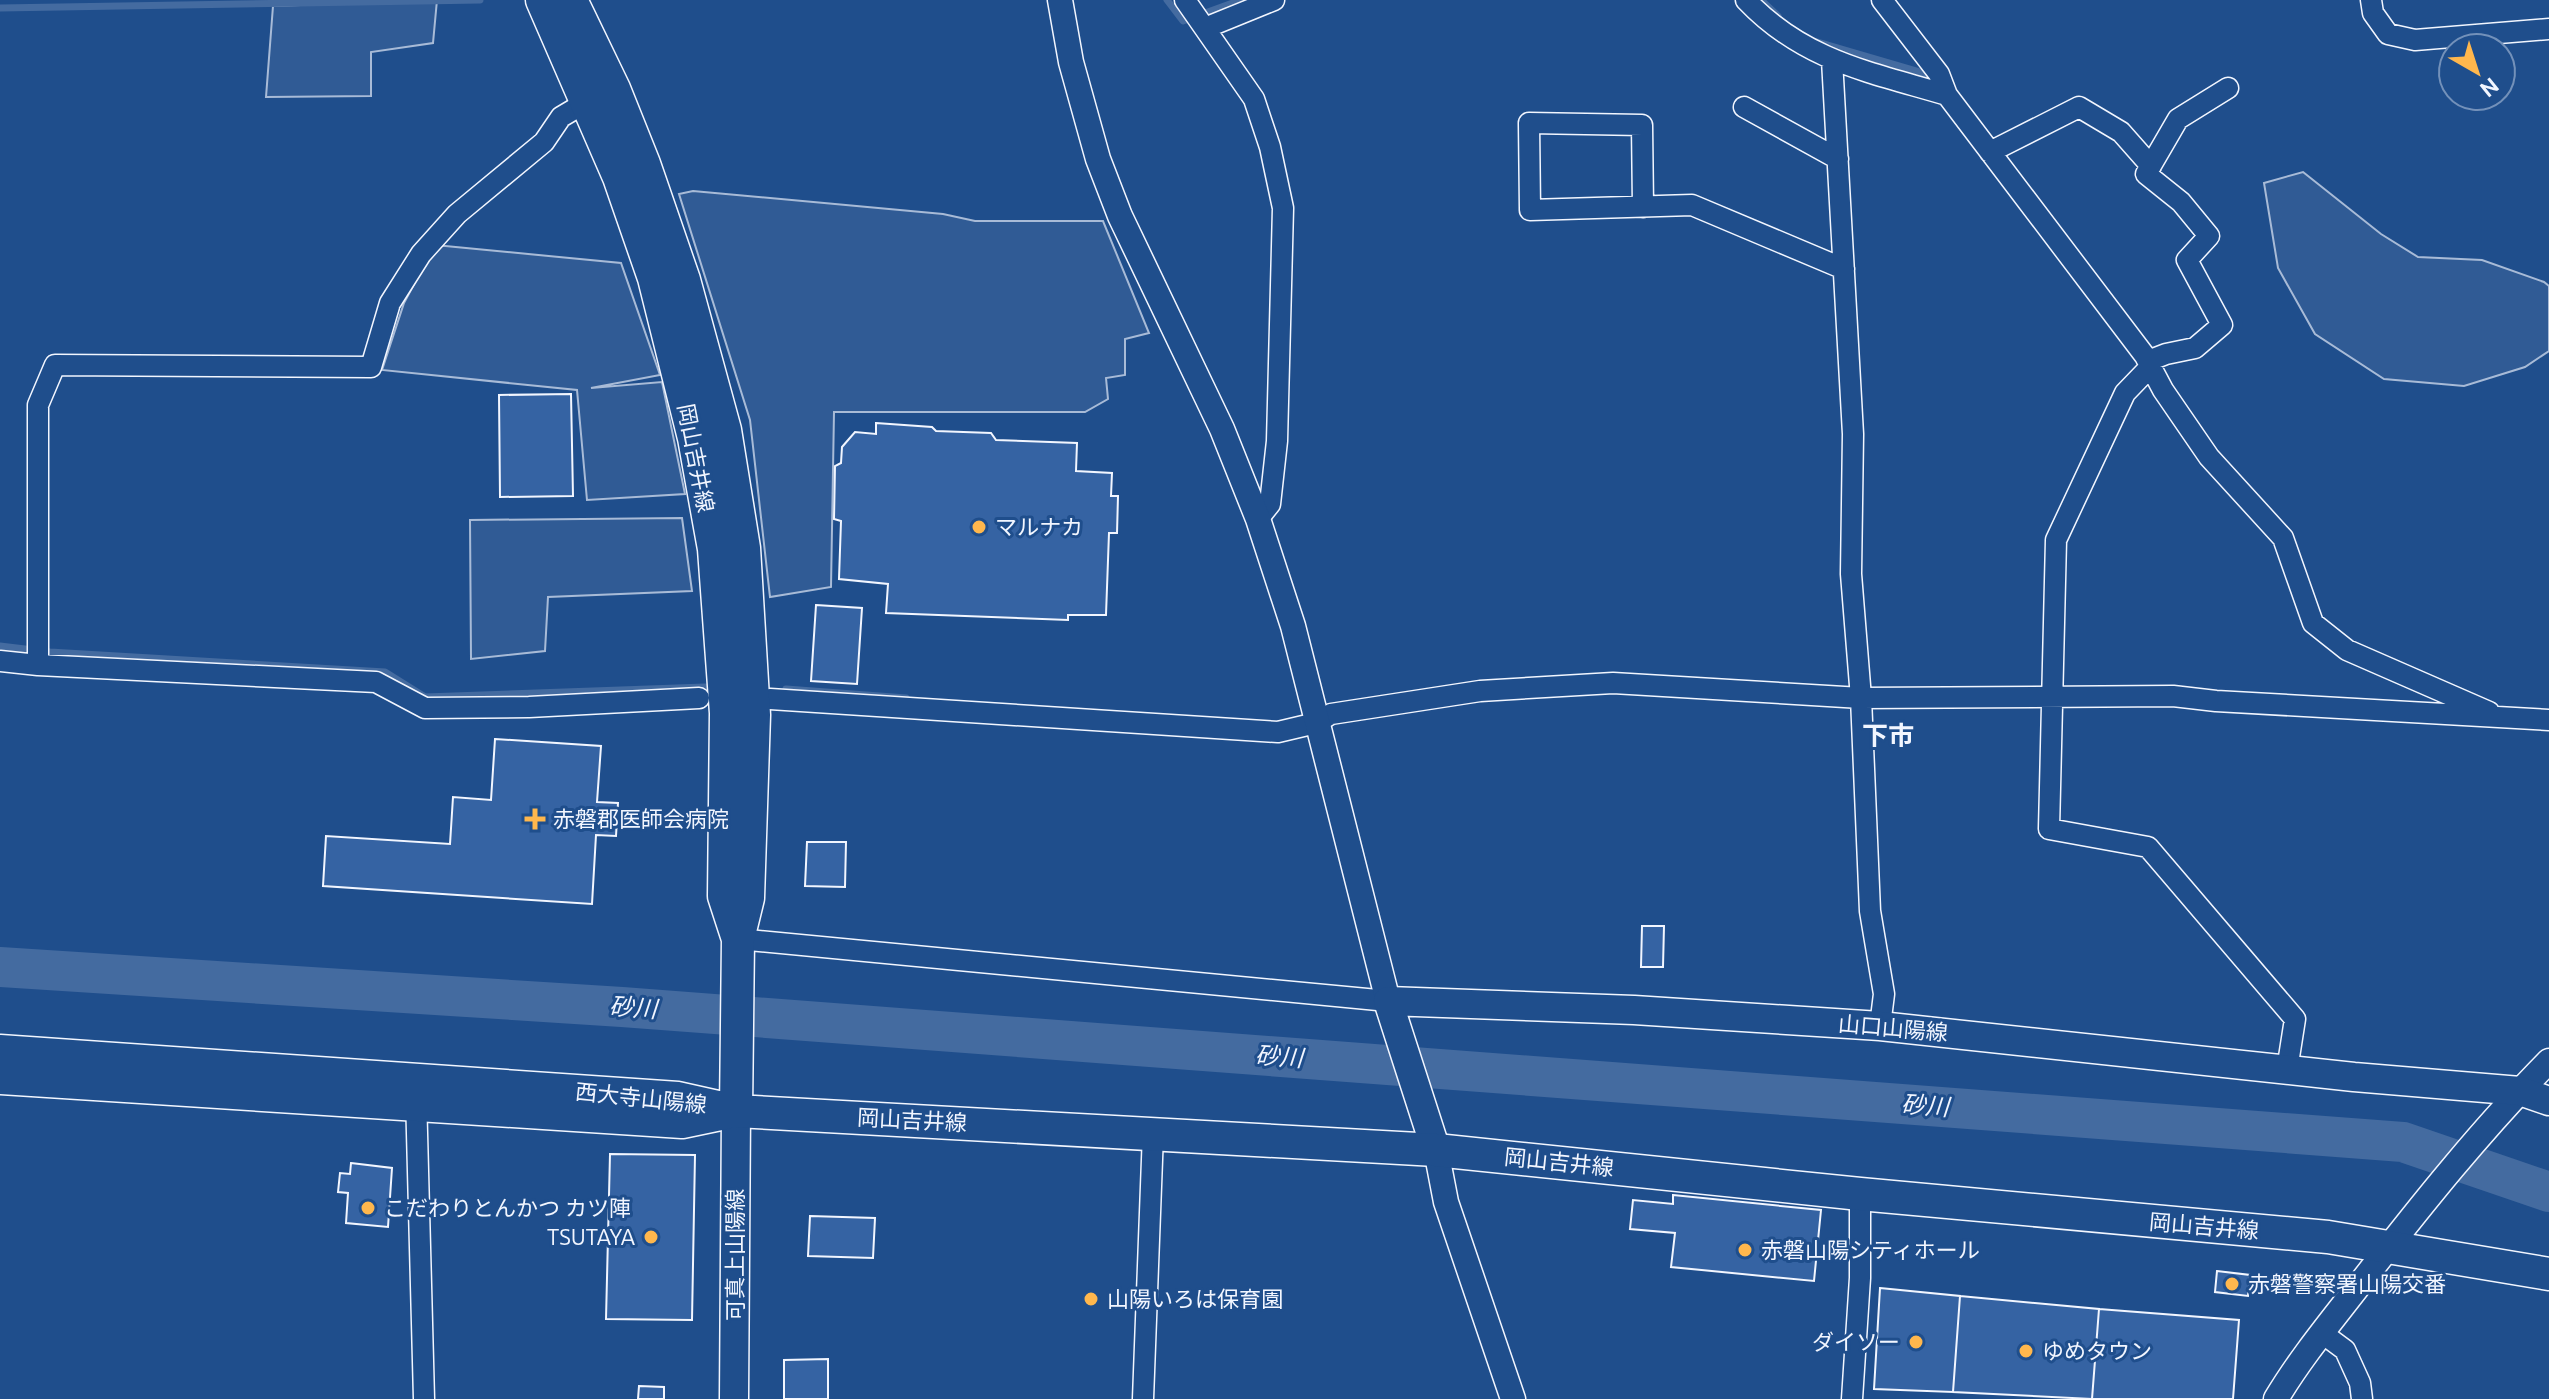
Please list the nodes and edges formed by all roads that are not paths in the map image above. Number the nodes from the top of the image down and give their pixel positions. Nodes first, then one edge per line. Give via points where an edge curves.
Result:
1 (542, 0) edge
2 (571, 0) edge
3 (1060, 0) edge
4 (1185, 0) edge
5 (1274, 0) edge
6 (1746, 0) edge
7 (1882, 0) edge
8 (2371, 0) edge
9 (1205, 28) junction
10 (2549, 29) edge
11 (1832, 60) junction
12 (2228, 88) dead end
13 (1947, 95) junction
14 (588, 101) junction
15 (1744, 107) dead end
16 (1990, 152) junction
17 (1838, 159) junction
18 (2151, 166) junction
19 (1643, 207) junction
20 (1844, 269) junction
21 (2149, 364) junction
22 (1258, 519) junction
23 (0, 661) edge
24 (38, 665) junction
25 (699, 698) dead end
26 (1861, 698) junction
27 (2051, 698) junction
28 (770, 699) dead end
29 (2504, 718) junction
30 (2549, 720) edge
31 (1316, 723) junction
32 (738, 939) junction
33 (1393, 1013) junction
34 (1880, 1026) junction
35 (0, 1051) edge
36 (2549, 1061) edge
37 (2287, 1070) junction
38 (0, 1078) edge
39 (416, 1092) junction
40 (736, 1095) junction
41 (2513, 1099) junction
42 (2549, 1101) edge
43 (1153, 1133) junction
44 (1436, 1150) junction
45 (1860, 1194) junction
46 (2398, 1236) junction
47 (2549, 1274) edge
48 (2322, 1333) junction
49 (424, 1399) edge
50 (734, 1399) edge
51 (1143, 1399) edge
52 (1513, 1399) edge
53 (1852, 1399) edge
54 (2276, 1399) edge
55 (2362, 1399) edge

1 - 14 main road, 岡山吉井線
2 - 32 main road, 岡山吉井線 via 644,164 684,280 725,430 744,548 754,715 748,898
3 - 22 street via 1071,62 1120,216 1222,429
4 - 9 street
5 - 9 street
6 - 11 street via 1768,23
7 - 13 street via 1939,74
8 - 10 street via 2373,13 2388,34 2415,40
9 - 22 street via 1254,99 1283,208 1277,441 1270,504
11 - 13 street
11 - 17 street
12 - 18 street via 2178,119
13 - 16 street
14 - 24 street via 561,117 544,142 457,214 421,254 390,303 371,367 55,365 38,405
14 - 32 main road, 岡山吉井線 via 654,278 694,438 714,549 726,713 724,896
15 - 17 street
16 - 18 street via 2079,107 2121,132
16 - 21 street
17 - 20 street
18 - 21 street via 2146,174 2181,202 2209,236 2187,260 2222,325 2195,348
19 - 19 street via 1530,210 1529,123 1642,125
19 - 20 street via 1692,205
20 - 26 street via 1853,434 1851,574
21 - 27 street via 2125,393 2056,540
21 - 29 street via 2209,457 2283,538 2313,623 2347,650
22 - 31 street via 1293,626
23 - 24 street
24 - 25 street via 376,682 425,708
26 - 27 street
26 - 31 street via 1613,683 1480,691 1331,714
26 - 34 street via 1870,911 1884,994
27 - 29 street via 2173,696
27 - 37 street via 2049,829 2148,847 2295,1019
28 - 31 street via 1278,732
29 - 30 street
31 - 33 street
32 - 33 street
32 - 40 main road, 岡山吉井線
33 - 34 main road, 山口山陽線 via 1603,1009
33 - 44 main road
34 - 37 main road, 山口山陽線
35 - 39 main road, 西大寺山陽線
36 - 41 street
37 - 41 main road, 山口山陽線
38 - 39 main road, 西大寺山陽線
39 - 40 main road, 西大寺山陽線
39 - 49 street
40 - 43 main road, 岡山吉井線
40 - 50 main road, 可真上山陽線
41 - 42 main road, 山口山陽線
41 - 46 street
43 - 44 main road, 岡山吉井線
43 - 51 street
44 - 45 main road, 岡山吉井線
44 - 52 street via 1446,1202
45 - 46 main road, 岡山吉井線 via 2328,1237
45 - 53 street
46 - 47 main road, 岡山吉井線
46 - 48 street
48 - 54 street
48 - 55 street via 2345,1350

